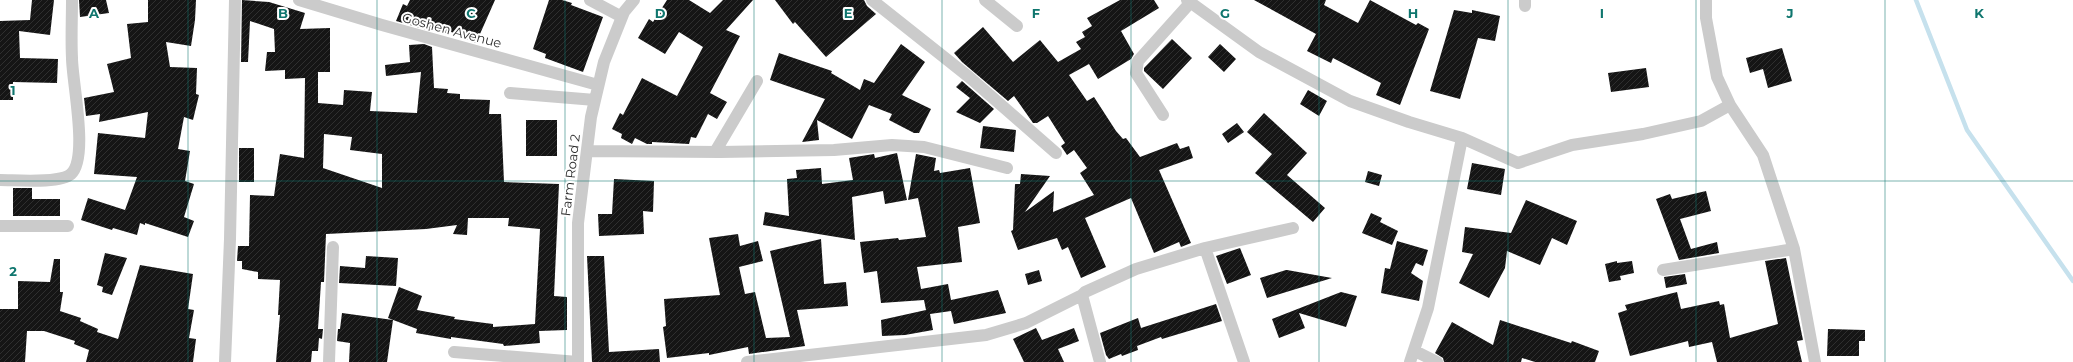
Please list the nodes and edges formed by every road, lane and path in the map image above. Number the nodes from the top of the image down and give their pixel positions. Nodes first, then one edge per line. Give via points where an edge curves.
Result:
1 (72, 0) edge
2 (235, 0) edge
3 (299, 0) edge
4 (590, 0) edge
5 (634, 0) edge
6 (872, 0) edge
7 (985, 0) edge
8 (1706, 0) edge
9 (1188, 1) edge
10 (622, 17) junction
11 (1017, 26) dead end
12 (757, 81) dead end
13 (598, 85) junction
14 (510, 93) dead end
15 (595, 100) junction
16 (1730, 105) junction
17 (1163, 115) dead end
18 (1462, 138) junction
19 (587, 151) junction
20 (716, 152) junction
21 (1056, 153) dead end
22 (1007, 168) dead end
23 (0, 180) edge
24 (0, 226) edge
25 (68, 226) dead end
26 (1293, 228) dead end
27 (333, 248) dead end
28 (1205, 248) junction
29 (1794, 249) junction
30 (1663, 270) dead end
31 (1082, 295) junction
32 (454, 352) dead end
33 (1413, 356) edge
34 (225, 362) edge
35 (329, 362) edge
36 (578, 362) edge
37 (747, 362) edge
38 (1100, 362) edge
39 (1244, 362) edge
40 (1437, 362) edge
41 (1815, 362) edge

1 - 23 street via 72,59 78,115 79,158 72,173 62,180
2 - 34 street
3 - 13 street, Goshen Avenue
4 - 10 street
5 - 10 street, Farm Road 2
6 - 21 street via 969,77
7 - 11 street
8 - 16 street via 1706,18 1717,77
9 - 17 street via 1138,61 1136,73
9 - 18 street via 1260,52 1350,101
10 - 13 street, Farm Road 2
12 - 20 street
13 - 15 street, Farm Road 2
14 - 15 street
15 - 19 street, Farm Road 2
16 - 18 street via 1701,121 1643,134 1572,145 1518,162
16 - 29 street via 1763,155
18 - 33 street via 1428,308
19 - 20 street
19 - 36 street, Farm Road 2 via 578,223
20 - 22 street via 834,150 892,145 924,147
24 - 25 street
26 - 28 street
27 - 35 street
28 - 31 street via 1136,269
28 - 39 street
29 - 30 street
29 - 41 street
31 - 37 street via 1026,323 986,335
31 - 38 street
32 - 36 street
33 - 40 street

